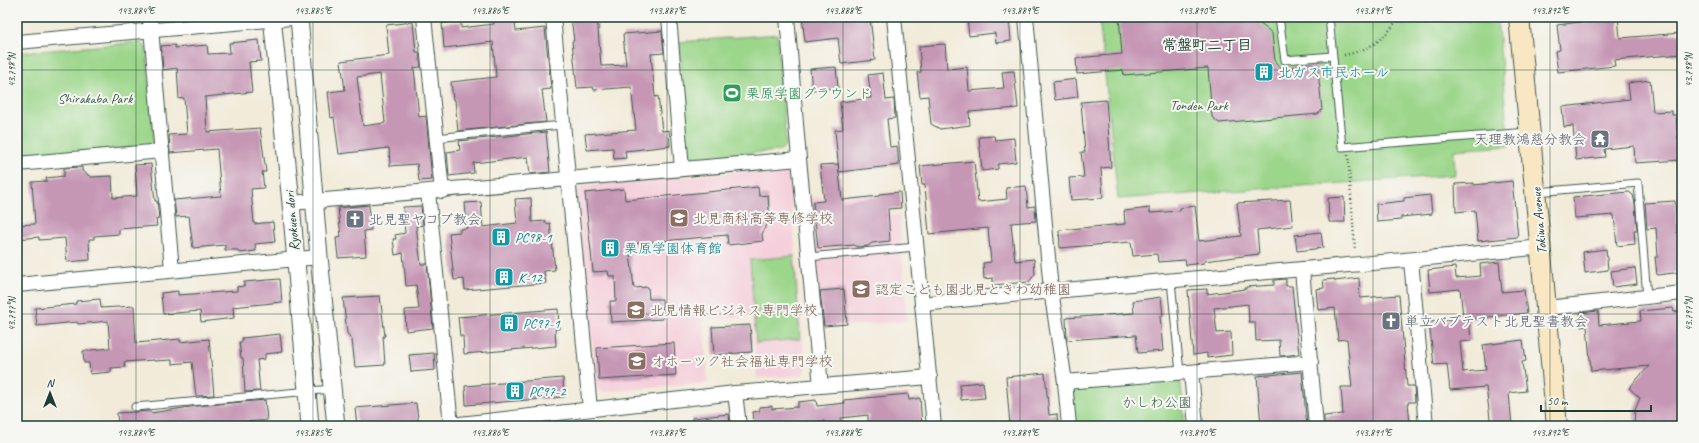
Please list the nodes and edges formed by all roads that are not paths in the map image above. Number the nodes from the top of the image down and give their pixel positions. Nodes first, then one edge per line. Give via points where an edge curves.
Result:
1 (299, 17) edge
2 (303, 17) edge
3 (424, 17) edge
4 (553, 17) edge
5 (669, 17) edge
6 (787, 17) edge
7 (894, 17) edge
8 (1026, 17) edge
9 (1280, 17) edge
10 (1329, 17) edge
11 (1519, 17) edge
12 (272, 18) edge
13 (150, 24) edge
14 (17, 42) edge
15 (1332, 56) junction
16 (562, 126) junction
17 (1531, 132) junction
18 (436, 138) junction
19 (162, 151) junction
20 (799, 159) junction
21 (17, 164) edge
22 (682, 169) junction
23 (567, 179) junction
24 (435, 191) junction
25 (1536, 192) junction
26 (315, 200) junction
27 (290, 203) junction
28 (916, 247) junction
29 (1542, 247) junction
30 (319, 257) junction
31 (808, 257) junction
32 (296, 260) junction
33 (1411, 260) junction
34 (172, 270) junction
35 (1302, 270) junction
36 (1171, 281) junction
37 (17, 284) edge
38 (1051, 290) junction
39 (1682, 293) edge
40 (1647, 297) junction
41 (922, 304) junction
42 (1547, 308) junction
43 (1311, 362) junction
44 (1185, 372) junction
45 (930, 377) junction
46 (1065, 382) junction
47 (821, 386) junction
48 (333, 389) junction
49 (306, 391) junction
50 (735, 393) junction
51 (135, 408) dead end
52 (590, 409) junction
53 (508, 422) edge
54 (310, 426) edge
55 (336, 426) edge
56 (739, 426) edge
57 (934, 426) edge
58 (1069, 426) edge
59 (1196, 426) edge
60 (1316, 426) edge
61 (1426, 426) edge
62 (1557, 426) edge

1 - 2 street
1 - 12 street
1 - 26 street, Ryokuen dori
3 - 18 street
4 - 16 street
5 - 22 street
6 - 20 street
7 - 28 street
8 - 38 street
9 - 15 lane via 1285,60
10 - 15 lane
11 - 17 main road, Tokiwa Avenue
12 - 13 street
12 - 27 street, Ryokuen dori
13 - 14 street
13 - 19 street
15 - 17 lane via 1342,147
16 - 18 lane
16 - 23 street
17 - 25 main road, Tokiwa Avenue
18 - 24 street
19 - 21 street
19 - 34 street
20 - 22 street
20 - 31 street
22 - 23 street
23 - 24 street
23 - 52 street
24 - 26 street
24 - 53 street via 451,425
25 - 29 main road, Tokiwa Avenue
25 - 40 lane via 1638,183
26 - 27 street
26 - 30 street, Ryokuen dori
27 - 32 street, Ryokuen dori
28 - 31 lane
28 - 41 street
29 - 33 street
29 - 42 main road, Tokiwa Avenue
30 - 32 street
30 - 48 street, Ryokuen dori
31 - 47 street
32 - 34 street
32 - 49 street, Ryokuen dori
33 - 35 street
33 - 61 street
34 - 37 street
35 - 36 street
35 - 43 street
36 - 38 street
36 - 44 lane
38 - 41 street
38 - 46 street
39 - 40 street
40 - 42 street
41 - 45 street
42 - 62 main road, Tokiwa Avenue
43 - 44 street
43 - 60 street
44 - 46 street
44 - 59 street
45 - 47 street
45 - 57 street
46 - 58 street
47 - 50 street
48 - 49 lane
48 - 55 street, Ryokuen dori
49 - 51 lane
49 - 54 street, Ryokuen dori
50 - 52 street
50 - 56 street
52 - 53 street

